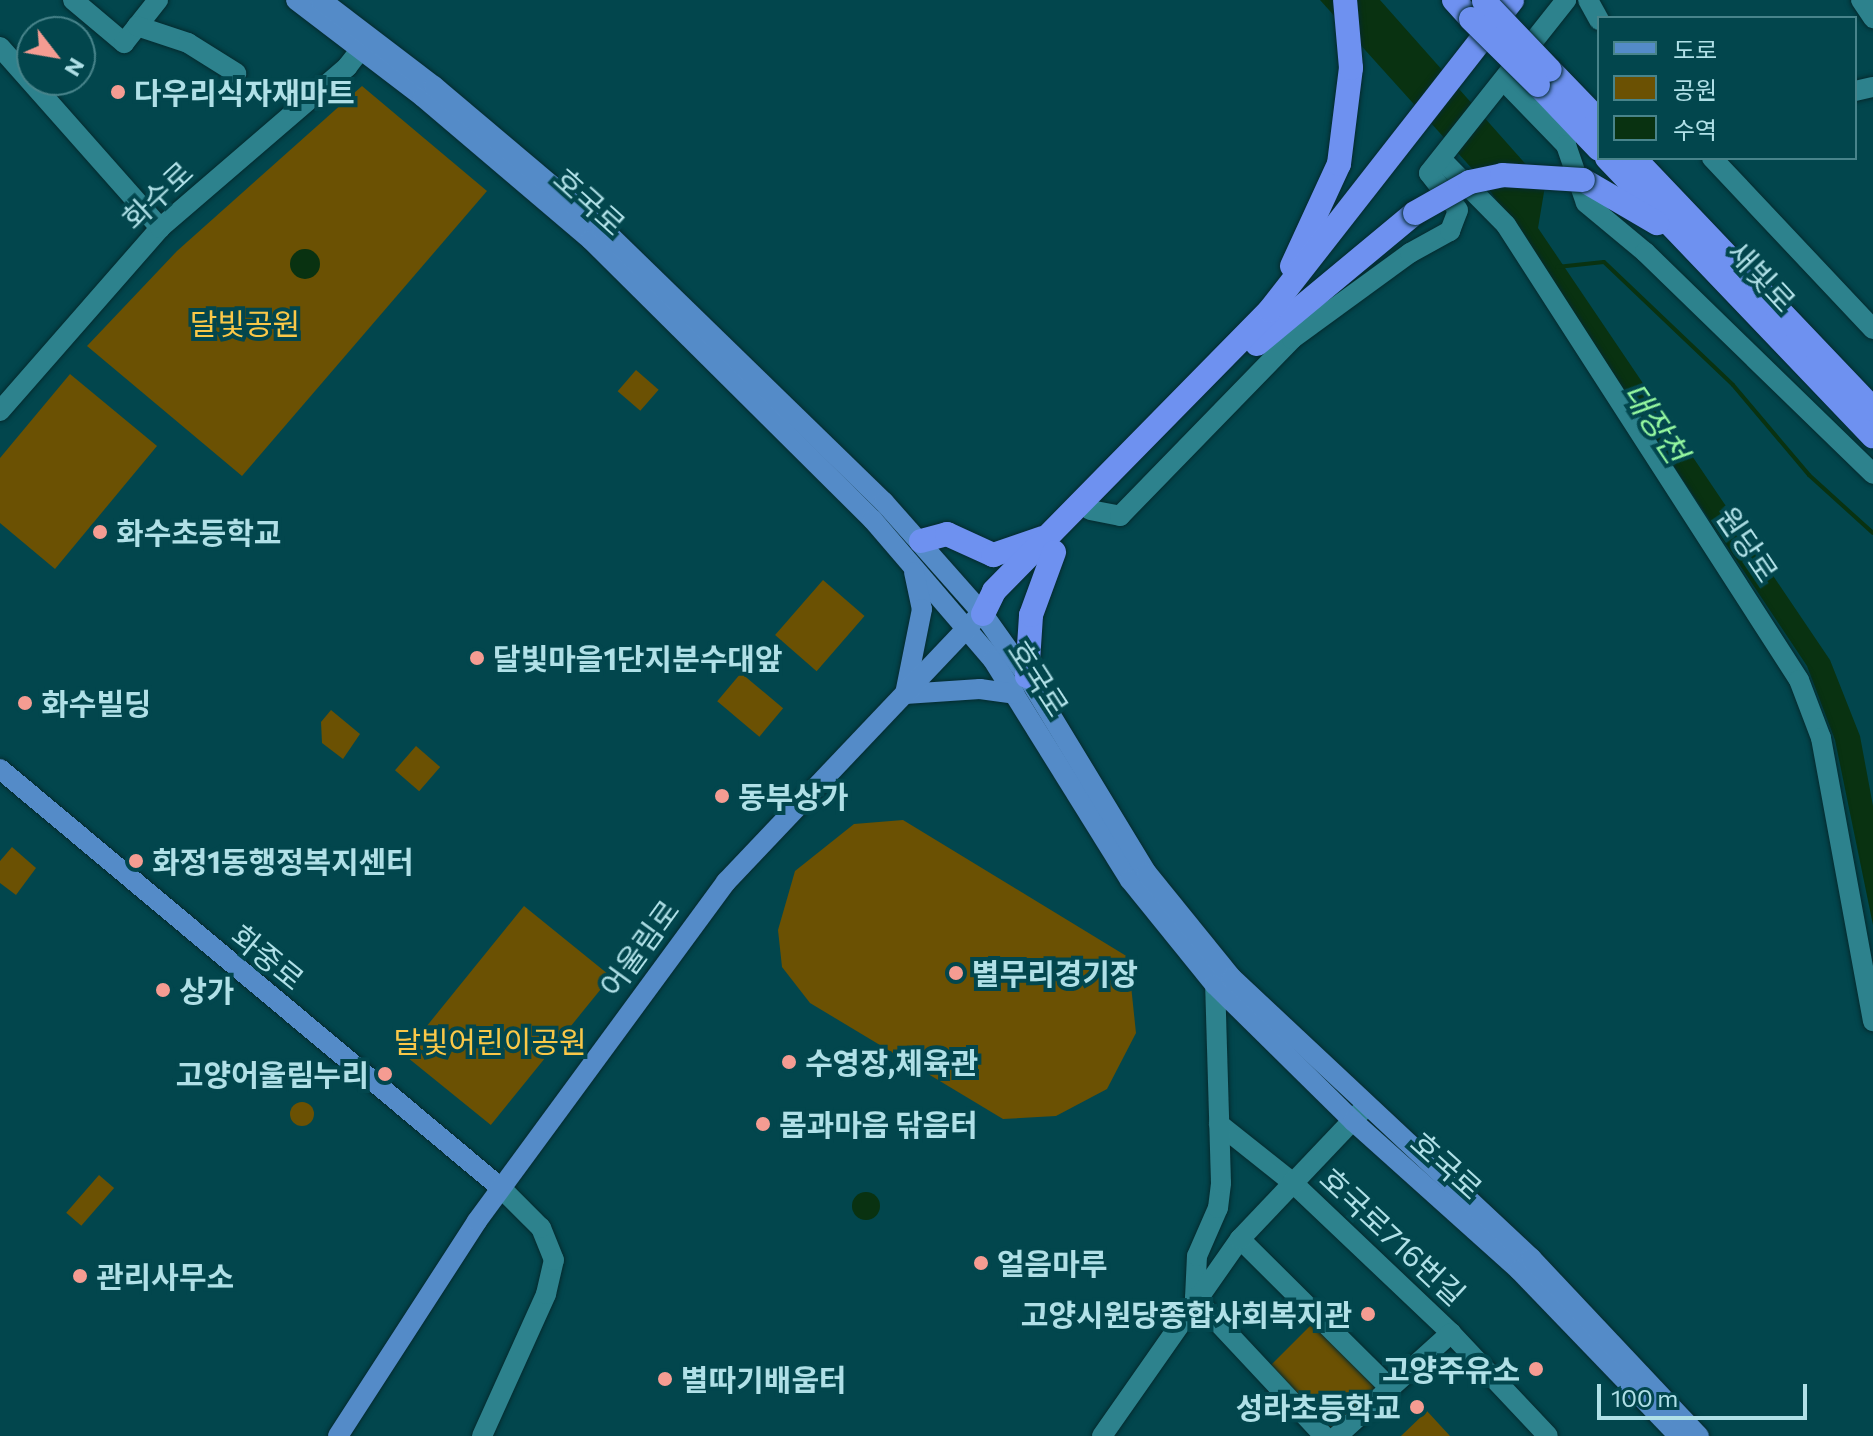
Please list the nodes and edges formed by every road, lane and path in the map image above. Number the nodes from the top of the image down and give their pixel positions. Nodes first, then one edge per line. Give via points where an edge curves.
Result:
1 (73, 0) edge
2 (158, 0) edge
3 (296, 0) edge
4 (321, 0) edge
5 (1345, 0) edge
6 (1454, 0) edge
7 (1512, 0) edge
8 (1525, 0) edge
9 (1566, 0) edge
10 (1861, 0) edge
11 (1479, 7) edge
12 (1873, 18) edge
13 (137, 26) junction
14 (366, 43) junction
15 (1482, 46) junction
16 (0, 47) edge
17 (236, 73) dead end
18 (1544, 78) junction
19 (1499, 90) junction
20 (1597, 119) edge
21 (1597, 146) edge
22 (1445, 157) junction
23 (1609, 160) edge
24 (1636, 160) edge
25 (1714, 160) edge
26 (1389, 174) junction
27 (160, 228) junction
28 (1688, 243) junction
29 (1270, 310) junction
30 (1873, 329) edge
31 (1223, 378) junction
32 (1873, 409) edge
33 (0, 411) edge
34 (1873, 436) edge
35 (1873, 474) edge
36 (1090, 510) junction
37 (1050, 545) junction
38 (915, 551) junction
39 (975, 621) junction
40 (1021, 685) junction
41 (905, 694) junction
42 (0, 769) edge
43 (1215, 985) junction
44 (1873, 1021) edge
45 (1359, 1113) junction
46 (1219, 1124) junction
47 (1292, 1182) junction
48 (501, 1188) junction
49 (1240, 1239) junction
50 (1195, 1298) junction
51 (1451, 1333) junction
52 (1391, 1389) junction
53 (338, 1436) edge
54 (482, 1436) edge
55 (1102, 1436) edge
56 (1324, 1436) edge
57 (1337, 1436) edge
58 (1548, 1436) edge
59 (1679, 1436) edge
60 (1699, 1436) edge

1 - 13 street via 124,43
2 - 13 street
3 - 14 main road, 호국로
4 - 14 main road, 호국로
5 - 29 highway via 1351,68 1339,164
6 - 11 highway
7 - 15 highway
8 - 15 highway
9 - 19 street
10 - 12 street
11 - 18 highway, bridge
13 - 17 street via 188,43
14 - 27 street, 화수로
14 - 38 main road, 호국로 via 602,228
15 - 26 highway
16 - 27 street
18 - 20 highway
18 - 21 highway
19 - 22 street
19 - 35 street via 1566,145 1586,203 1645,252
22 - 36 street via 1429,173 1458,210 1450,231 1410,253 1292,339 1120,516
22 - 44 street, 원당로 via 1506,225 1799,680 1821,738
23 - 28 highway, 새빛로
24 - 32 highway, 새빛로
25 - 30 street
26 - 29 highway
26 - 31 highway
27 - 33 street, 화수로
28 - 31 highway, bridge via 1583,180 1502,175 1470,182 1415,213 1267,334
28 - 34 highway, 새빛로
29 - 37 highway
31 - 36 highway
36 - 37 highway
37 - 38 highway via 993,555 947,534
37 - 39 highway via 994,591
37 - 40 highway via 1031,615
38 - 39 main road, 호국로
38 - 41 main road via 922,609
39 - 40 main road, 호국로
39 - 41 main road, 어울림로
40 - 41 main road
40 - 43 main road, 호국로 via 1130,880
40 - 45 main road, 호국로 via 1147,873 1232,978
41 - 48 main road, 어울림로 via 726,882
42 - 48 main road, 화중로
43 - 45 main road, 호국로
43 - 46 street
45 - 47 street, 호국로716번길
45 - 59 main road, 호국로
45 - 60 main road, 호국로 via 1531,1258
46 - 47 street
46 - 50 street via 1218,1208 1197,1256
47 - 49 street, 호국로716번길
47 - 51 street, 호국로716번길
48 - 53 main road, 어울림로
48 - 54 street via 541,1228 554,1260 546,1294
49 - 50 street, 호국로716번길
49 - 52 street
50 - 55 street, 호국로716번길
50 - 56 street
51 - 52 street
51 - 58 street, 호국로716번길
52 - 57 street

